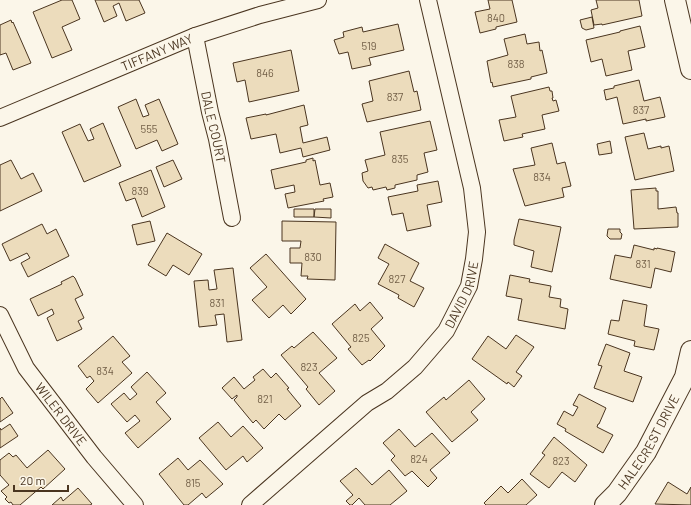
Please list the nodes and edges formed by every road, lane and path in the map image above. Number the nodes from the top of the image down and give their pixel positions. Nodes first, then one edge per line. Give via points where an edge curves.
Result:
1 (318, 0) edge
2 (428, 0) edge
3 (675, 0) edge
4 (195, 36) junction
5 (691, 69) edge
6 (0, 118) edge
7 (232, 218) dead end
8 (0, 315) edge
9 (691, 351) edge
10 (136, 505) edge
11 (250, 505) edge
12 (605, 505) edge

1 - 4 street, TIFFANY WAY
2 - 11 street, DAVID DRIVE via 472,188 477,232 468,286 446,331 415,367 387,391 367,403
3 - 5 street
4 - 6 street, TIFFANY WAY
4 - 7 street, DALE COURT via 218,139
8 - 10 street, WILER DRIVE via 26,368 94,457
9 - 12 street, HALECREST DRIVE via 685,377 646,452 617,493

